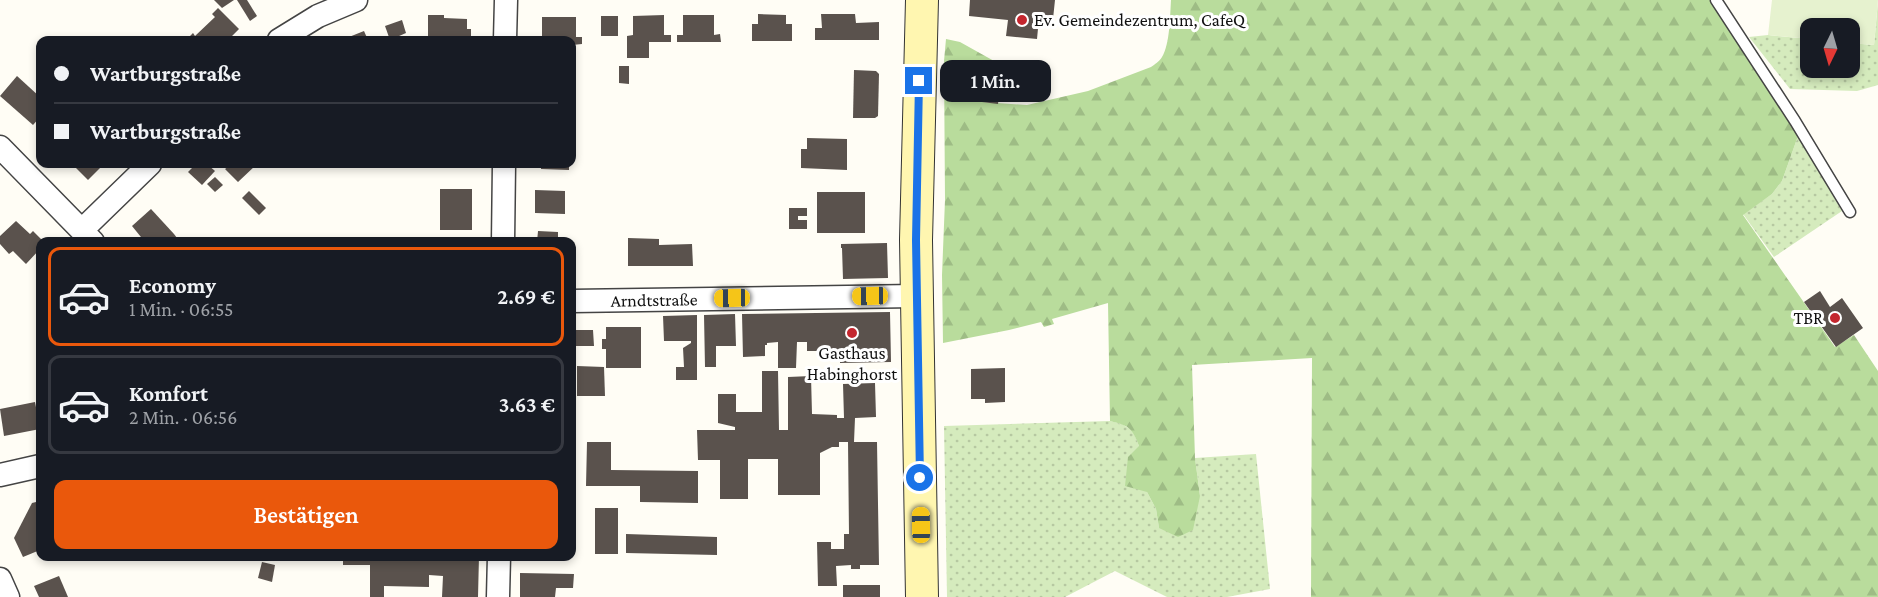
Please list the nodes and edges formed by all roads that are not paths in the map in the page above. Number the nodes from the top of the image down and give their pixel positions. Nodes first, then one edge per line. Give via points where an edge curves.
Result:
1 (356, 0) edge
2 (506, 0) edge
3 (922, 0) edge
4 (1716, 0) edge
5 (286, 36) edge
6 (505, 36) edge
7 (0, 147) edge
8 (146, 168) edge
9 (504, 168) edge
10 (1850, 213) dead end
11 (87, 236) edge
12 (503, 237) edge
13 (916, 296) junction
14 (576, 301) edge
15 (36, 467) edge
16 (0, 475) edge
17 (499, 561) edge
18 (0, 579) edge
19 (8, 597) edge
20 (498, 597) edge
21 (922, 597) edge

1 - 5 street via 318,16
2 - 6 street
3 - 13 main road
4 - 10 lane
7 - 11 street
8 - 11 street
9 - 12 street
13 - 14 street, Arndtstraße
13 - 21 main road
15 - 16 street
17 - 20 street
18 - 19 street

